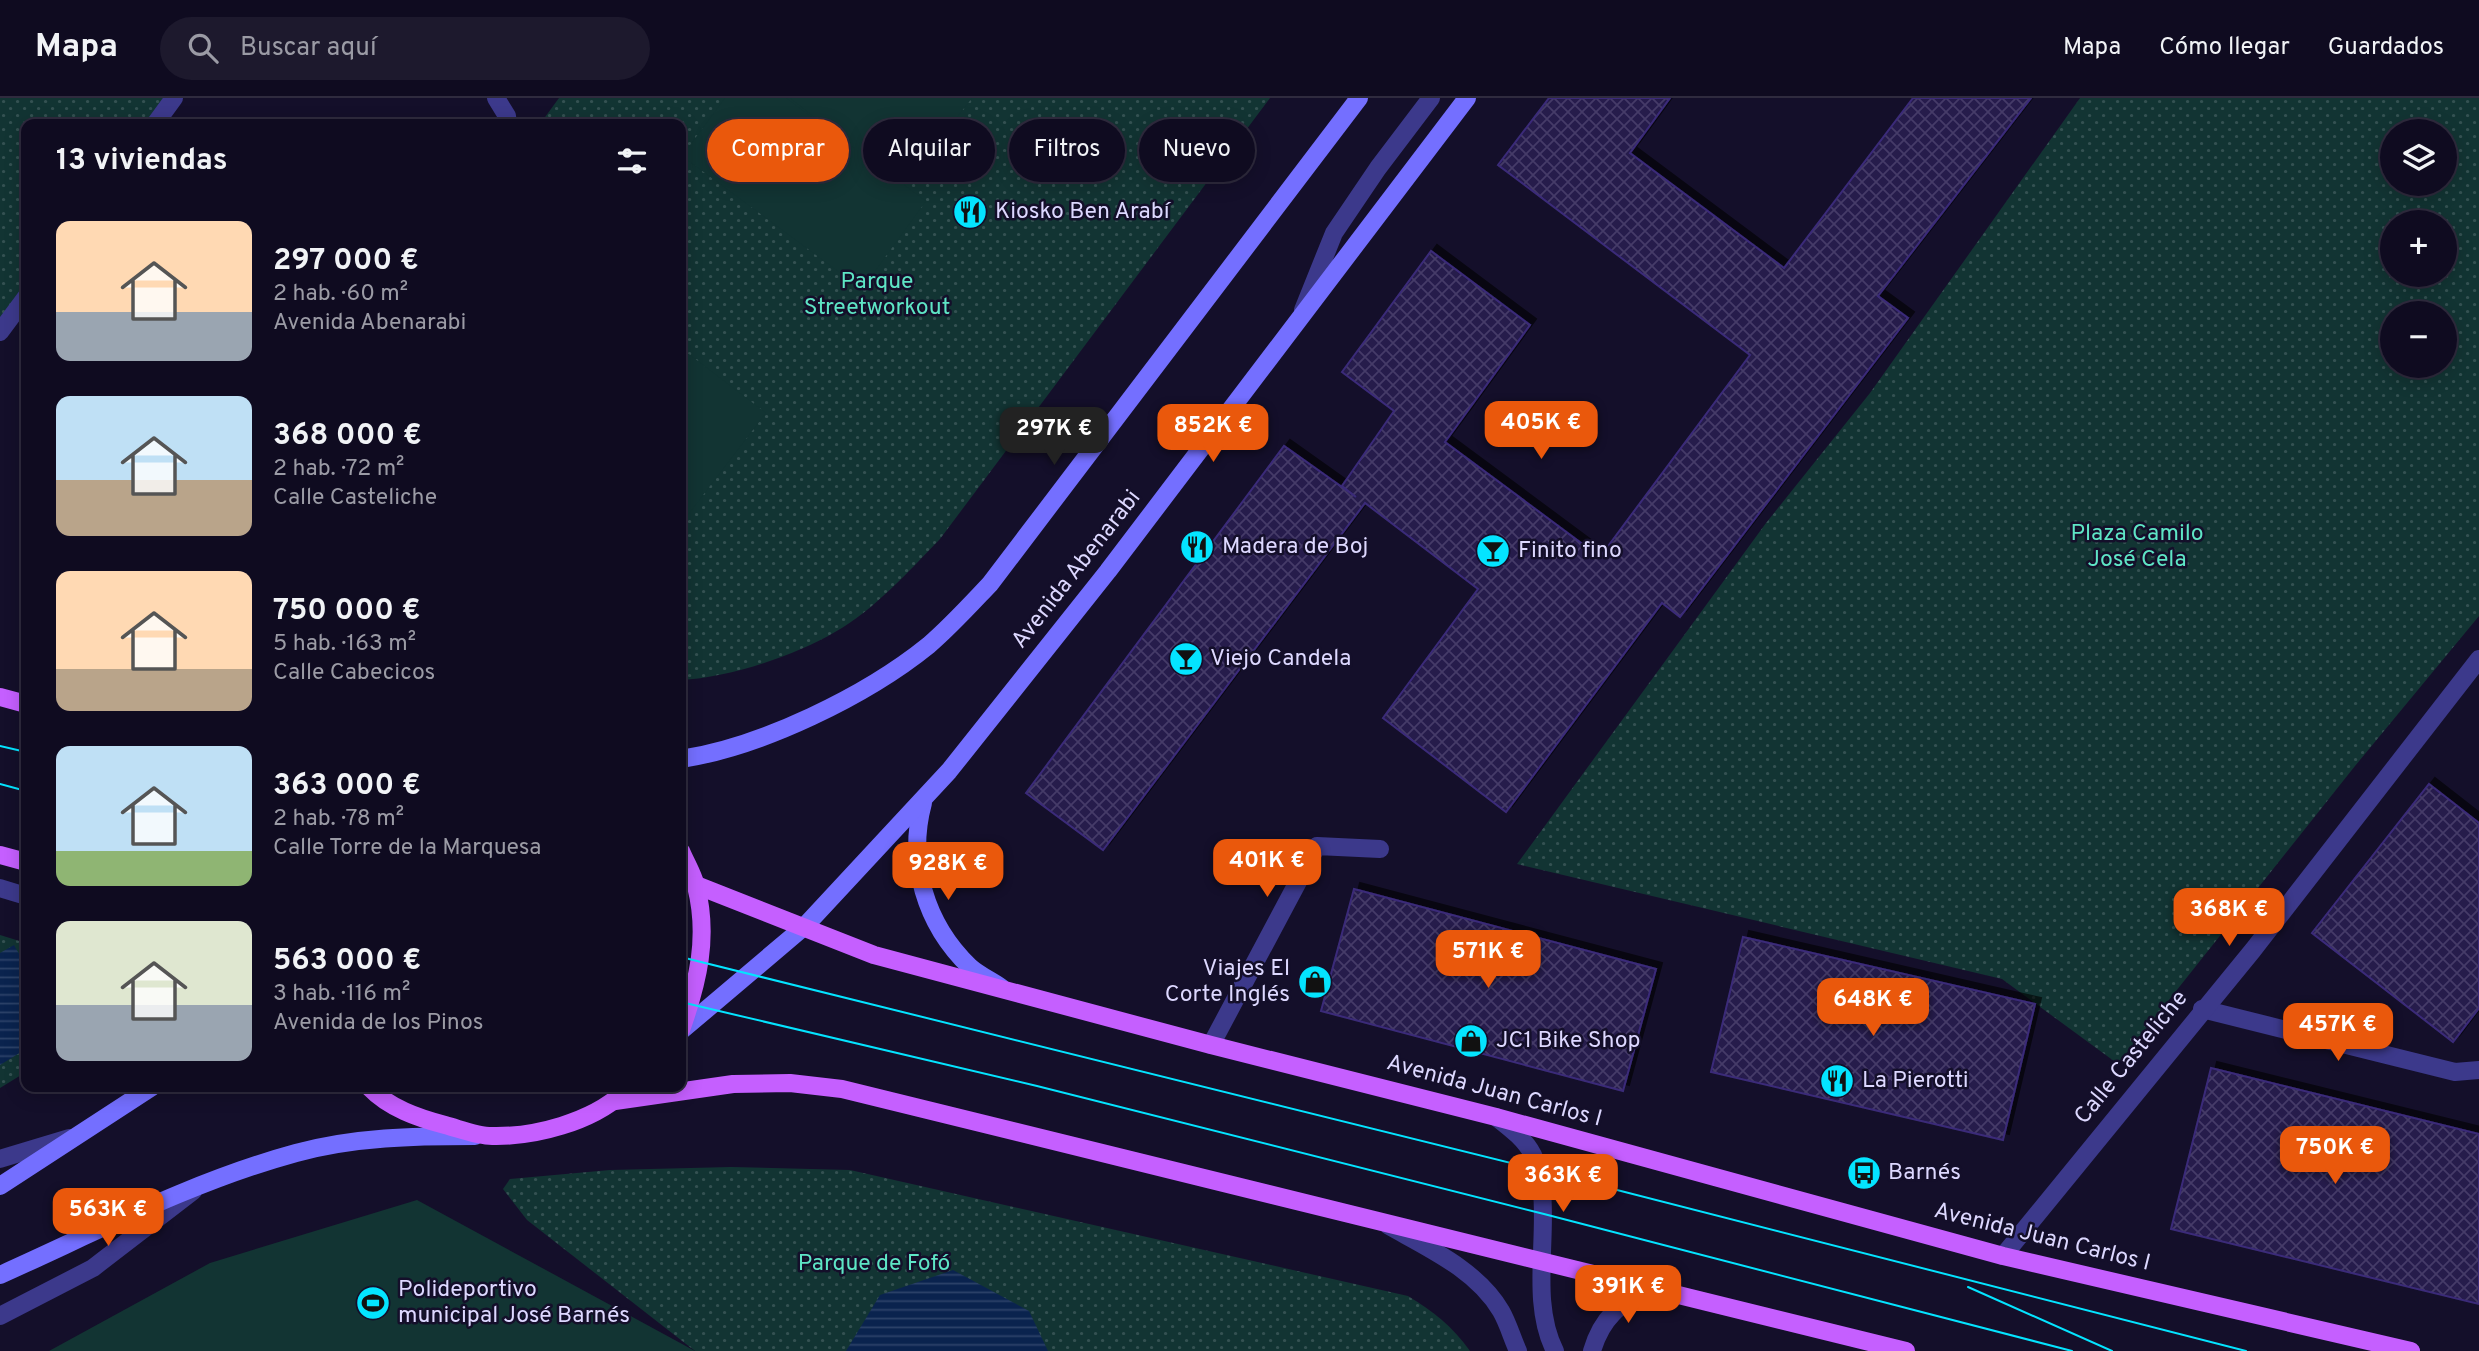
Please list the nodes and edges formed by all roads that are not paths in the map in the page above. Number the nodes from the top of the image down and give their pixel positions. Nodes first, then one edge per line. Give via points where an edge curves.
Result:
1 (174, 98) edge
2 (496, 98) edge
3 (1359, 98) edge
4 (1431, 98) edge
5 (1467, 98) edge
6 (159, 119) edge
7 (507, 119) edge
8 (21, 304) edge
9 (1299, 319) junction
10 (0, 332) edge
11 (2479, 659) edge
12 (0, 697) edge
13 (21, 703) edge
14 (686, 758) edge
15 (924, 800) junction
16 (1380, 849) dead end
17 (0, 855) edge
18 (21, 861) edge
19 (686, 862) edge
20 (696, 885) junction
21 (0, 888) edge
22 (21, 894) edge
23 (805, 926) junction
24 (1003, 989) junction
25 (2202, 1009) junction
26 (686, 1015) edge
27 (686, 1026) edge
28 (1211, 1045) junction
29 (2479, 1070) edge
30 (686, 1091) edge
31 (145, 1092) edge
32 (376, 1092) edge
33 (625, 1092) edge
34 (677, 1092) edge
35 (615, 1101) junction
36 (1496, 1117) junction
37 (82, 1134) junction
38 (489, 1136) junction
39 (0, 1158) edge
40 (201, 1185) junction
41 (0, 1186) edge
42 (1386, 1224) junction
43 (2003, 1256) junction
44 (1543, 1262) junction
45 (0, 1275) edge
46 (1649, 1288) junction
47 (0, 1316) edge
48 (1518, 1351) edge
49 (1555, 1351) edge
50 (1592, 1351) edge
51 (1906, 1351) edge
52 (2412, 1351) edge

1 - 6 street
2 - 7 street
3 - 14 main road via 990,584 960,617 927,646 857,692 750,742
4 - 9 street via 1334,233
5 - 9 main road, Avenida Abenarabi
8 - 10 street
9 - 15 main road, Avenida Abenarabi via 1108,571
11 - 25 street, Calle Casteliche
12 - 13 main road
15 - 23 main road, Avenida Abenarabi
15 - 24 main road via 916,845 924,896 935,920 970,967
16 - 28 street via 1317,846
17 - 18 main road
19 - 20 main road
20 - 23 main road, Avenida Juan Carlos I
20 - 26 main road via 702,924 700,967
21 - 22 street
23 - 24 main road, Avenida Juan Carlos I via 874,955
23 - 27 main road, Avenida Abenarabi
24 - 28 main road, Avenida Juan Carlos I
25 - 29 street via 2455,1072
25 - 43 street, Calle Casteliche
28 - 36 main road, Avenida Juan Carlos I
30 - 42 main road via 790,1083 842,1089
31 - 37 main road
32 - 38 main road via 414,1117
33 - 35 main road
34 - 35 main road
35 - 38 main road via 562,1127
36 - 43 main road, Avenida Juan Carlos I
36 - 44 street via 1519,1136 1539,1170
37 - 39 street
37 - 41 main road
38 - 40 main road via 370,1139 296,1153
40 - 45 main road
40 - 47 street via 93,1268
42 - 44 main road
42 - 48 street via 1471,1277 1502,1312
43 - 52 main road, Avenida Juan Carlos I
44 - 46 main road
44 - 49 street via 1545,1320
46 - 50 street via 1608,1317
46 - 51 main road

